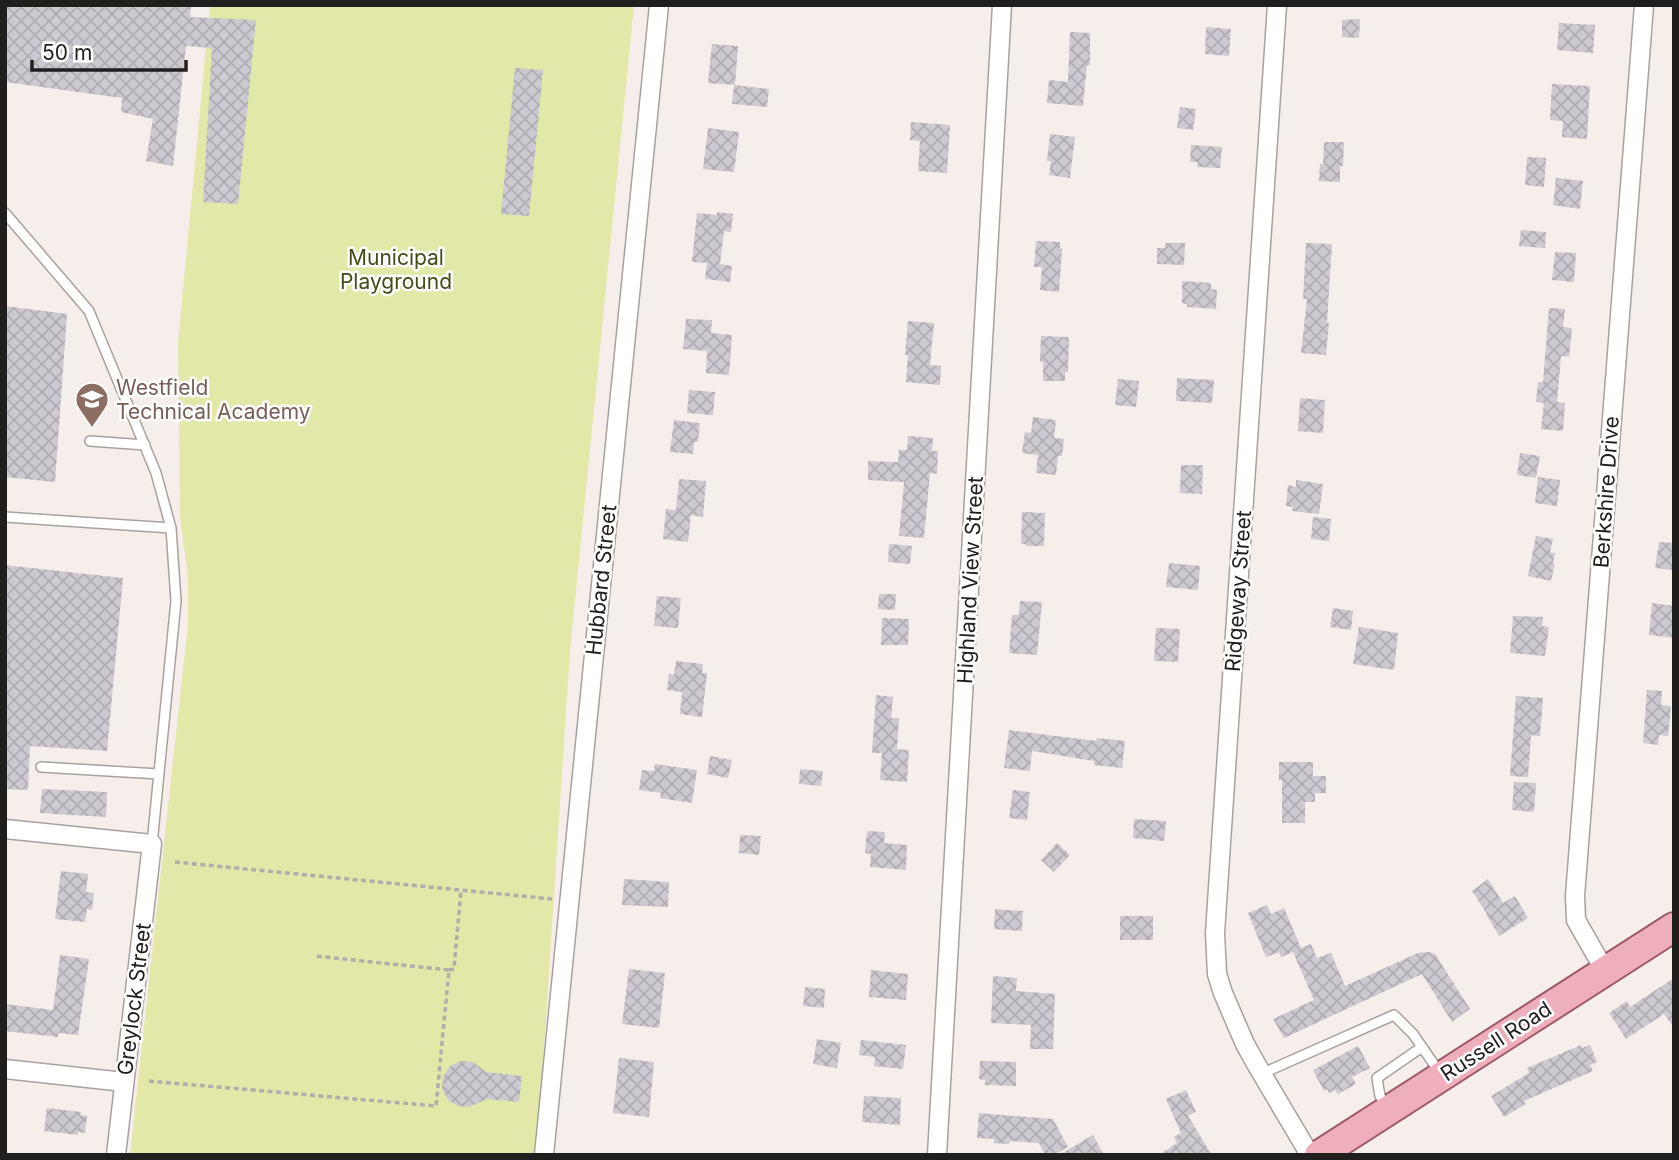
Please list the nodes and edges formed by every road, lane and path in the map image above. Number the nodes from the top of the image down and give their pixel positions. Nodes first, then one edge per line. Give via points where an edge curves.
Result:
1 (659, 5) edge
2 (1002, 5) edge
3 (1277, 5) edge
4 (1644, 5) edge
5 (5, 213) edge
6 (90, 441) dead end
7 (145, 445) junction
8 (5, 517) edge
9 (171, 528) junction
10 (41, 767) dead end
11 (159, 774) junction
12 (5, 829) edge
13 (152, 844) junction
14 (175, 862) dead end
15 (461, 890) junction
16 (557, 899) dead end
17 (1674, 927) edge
18 (315, 956) dead end
19 (449, 970) junction
20 (1605, 971) junction
21 (1422, 1047) junction
22 (5, 1069) edge
23 (1261, 1074) junction
24 (1442, 1075) junction
25 (124, 1082) junction
26 (149, 1082) dead end
27 (1389, 1110) junction
28 (116, 1155) edge
29 (544, 1155) edge
30 (937, 1155) edge
31 (1310, 1155) edge
32 (1319, 1155) edge

1 - 29 street, Hubbard Street
2 - 30 street, Highland View Street
3 - 23 street, Ridgeway Street via 1215,933 1223,993
4 - 20 street, Berkshire Drive via 1575,896 1576,920
5 - 7 lane via 89,311
6 - 7 lane
7 - 9 lane
8 - 9 lane
9 - 11 lane via 176,601
10 - 11 lane
11 - 13 lane
12 - 13 street
13 - 25 street, Greylock Street
14 - 15 path
15 - 16 path
15 - 19 path via 454,969
17 - 20 main road, Russell Road
18 - 19 path
19 - 26 path via 436,1106
20 - 24 main road, Russell Road
21 - 23 lane via 1394,1015
21 - 24 lane
21 - 27 lane via 1377,1078 1380,1096
22 - 25 street
23 - 31 street, Ridgeway Street
24 - 27 main road, Russell Road
25 - 28 street, Greylock Street
27 - 32 main road, Russell Road

